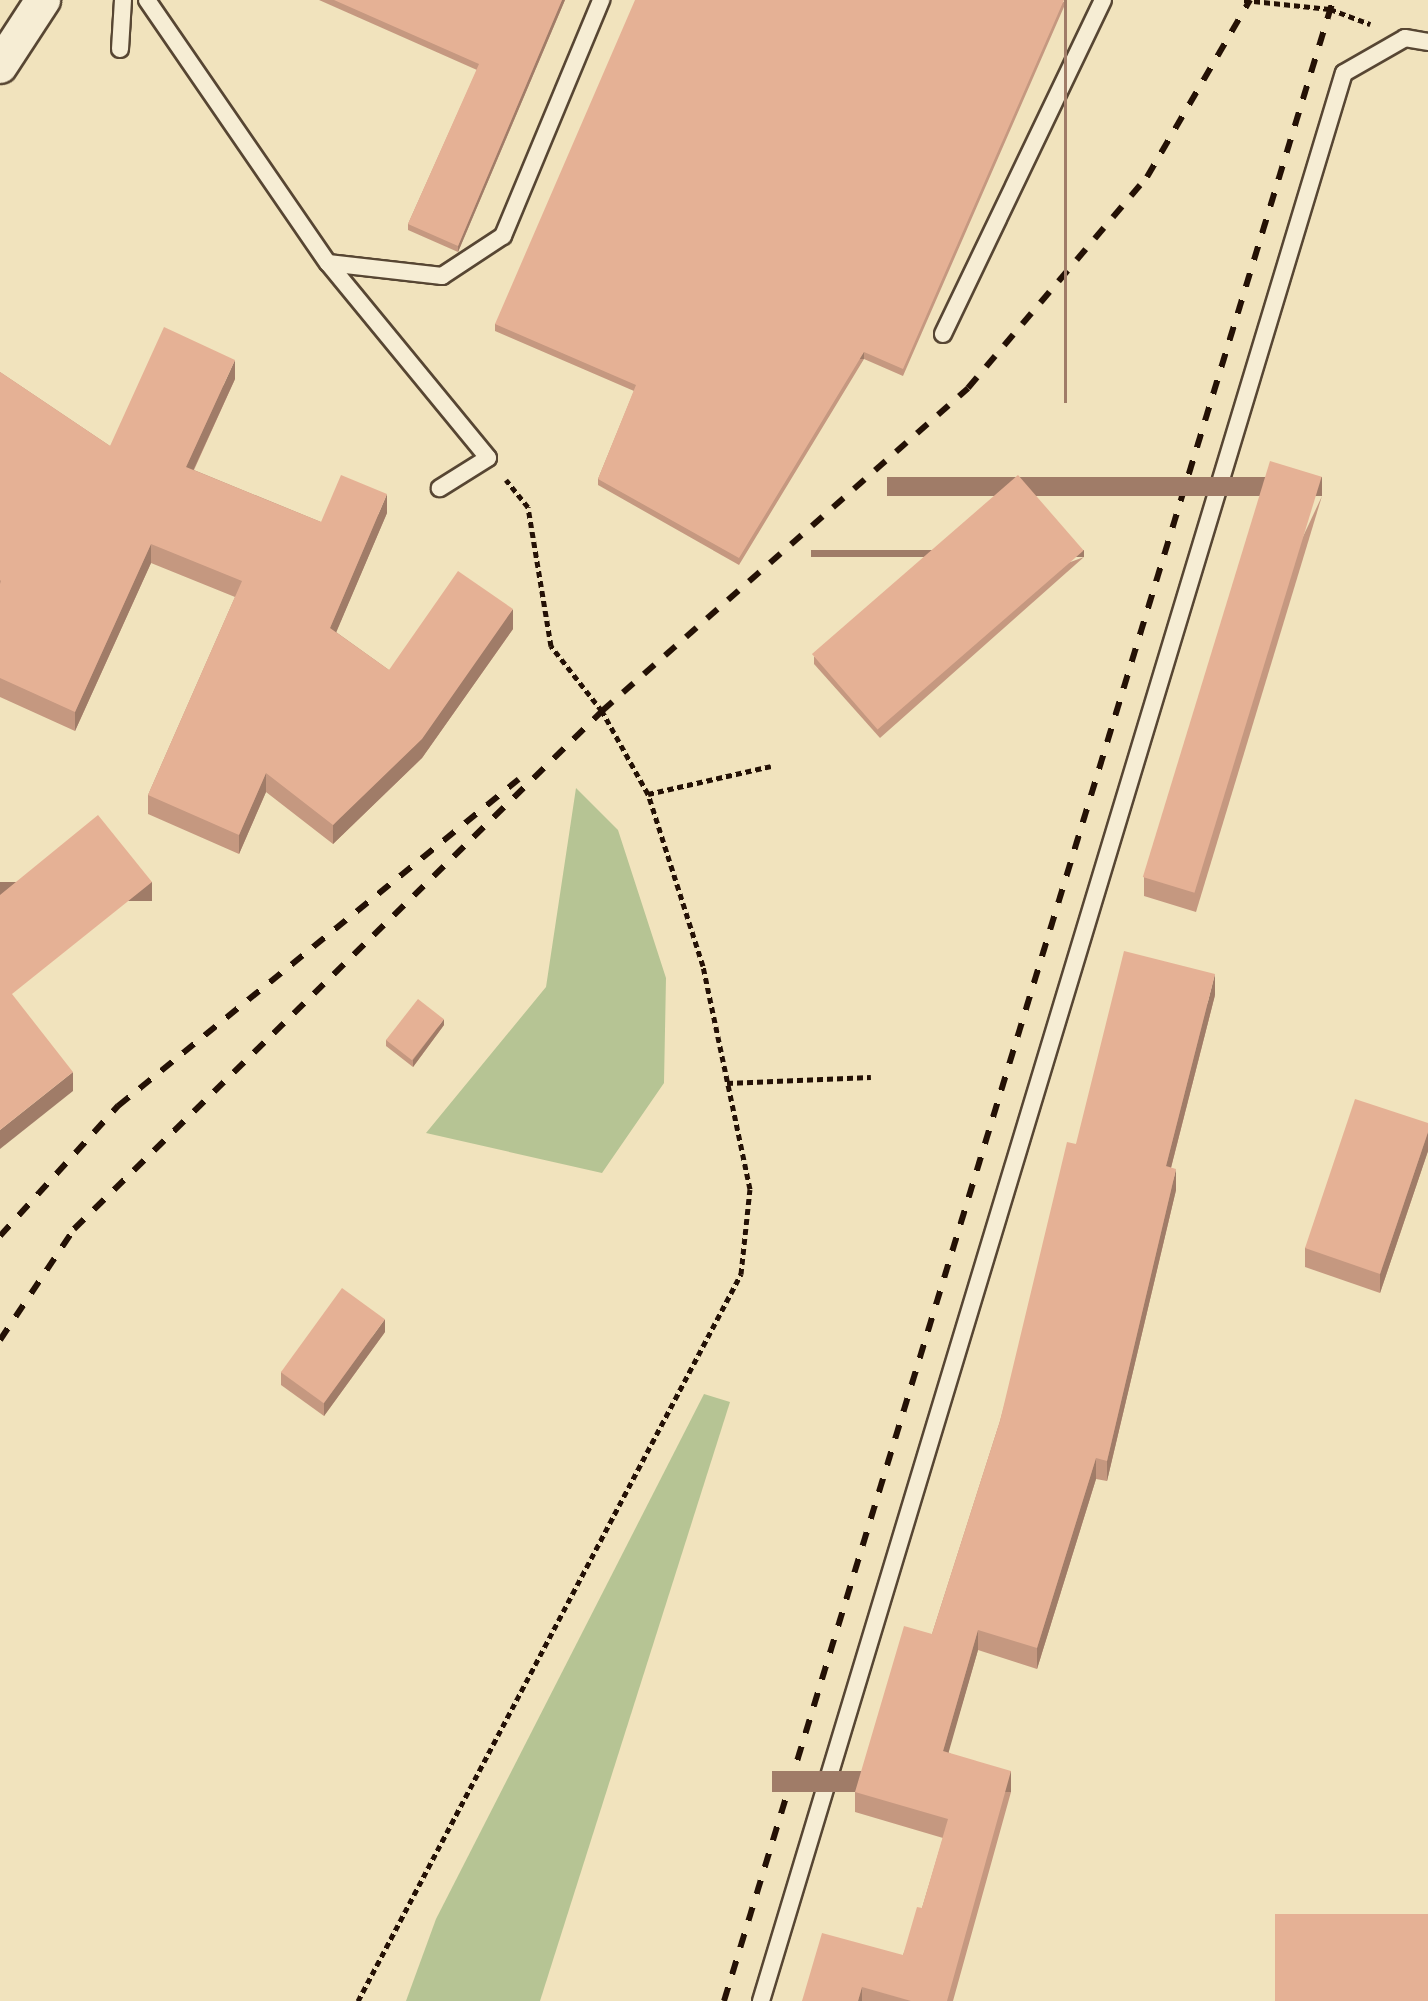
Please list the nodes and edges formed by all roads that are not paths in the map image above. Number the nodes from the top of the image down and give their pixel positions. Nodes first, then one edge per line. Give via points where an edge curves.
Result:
1 (43, 0) edge
2 (123, 0) edge
3 (147, 0) edge
4 (601, 0) edge
5 (1103, 0) edge
6 (1428, 42) edge
7 (120, 49) dead end
8 (0, 66) edge
9 (328, 263) junction
10 (943, 334) dead end
11 (440, 488) dead end
12 (761, 2001) edge

1 - 8 street
2 - 7 lane
3 - 9 lane
4 - 9 lane via 503,236 442,276
5 - 10 lane
6 - 12 lane via 1405,38 1344,73
9 - 11 lane via 488,458

